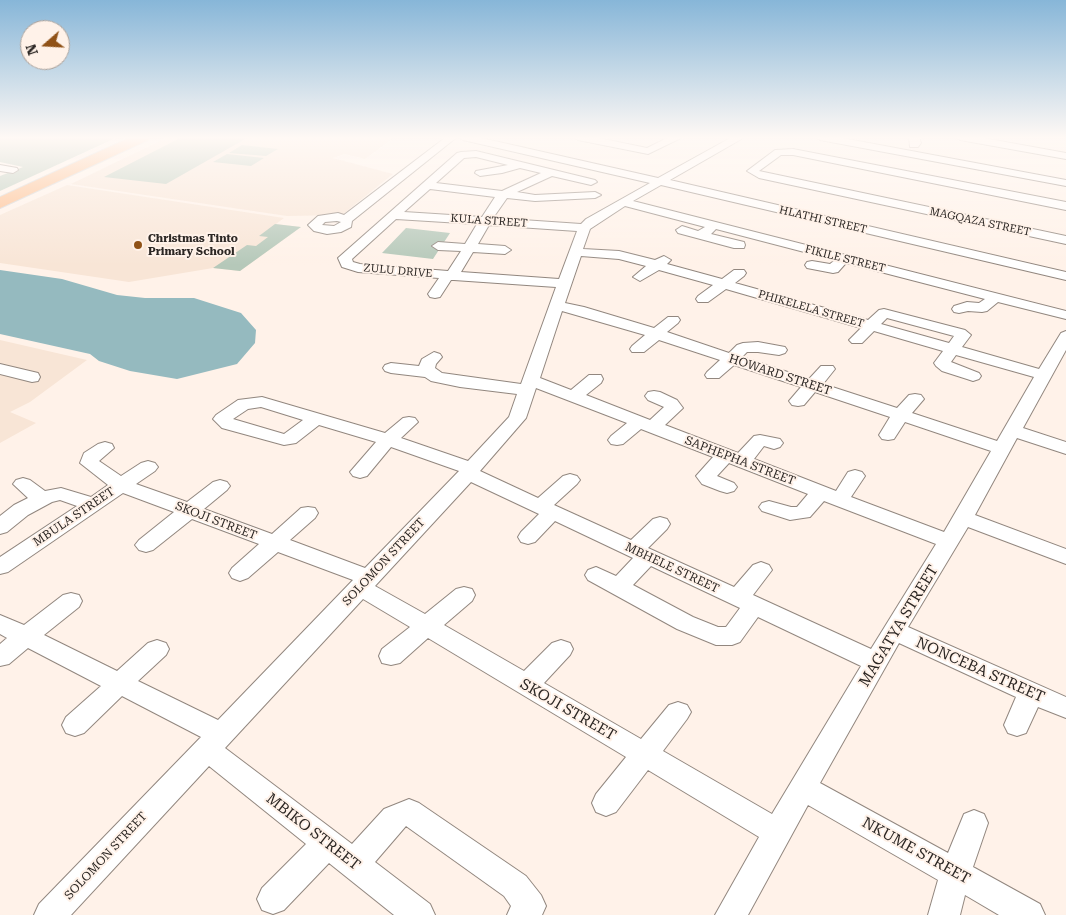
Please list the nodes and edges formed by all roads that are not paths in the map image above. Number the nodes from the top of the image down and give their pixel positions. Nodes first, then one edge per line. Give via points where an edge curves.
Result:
1 (32, 180) edge
2 (50, 180) edge
3 (397, 180) edge
4 (434, 180) edge
5 (535, 180) edge
6 (572, 180) edge
7 (649, 180) edge
8 (663, 180) edge
9 (769, 180) edge
10 (910, 180) edge
11 (940, 180) edge
12 (1048, 180) edge
13 (659, 182) junction
14 (1066, 183) edge
15 (428, 185) junction
16 (593, 188) joint
17 (932, 188) junction
18 (0, 194) edge
19 (504, 194) junction
20 (471, 202) dead end
21 (623, 202) junction
22 (0, 203) edge
23 (496, 204) junction
24 (1064, 206) edge
25 (904, 209) junction
26 (394, 215) junction
27 (346, 220) dead end
28 (486, 221) junction
29 (716, 225) junction
30 (584, 228) junction
31 (682, 230) dead end
32 (700, 235) junction
33 (1066, 240) edge
34 (778, 242) junction
35 (739, 245) dead end
36 (438, 246) dead end
37 (469, 248) junction
38 (505, 250) dead end
39 (767, 251) dead end
40 (576, 252) junction
41 (672, 256) dead end
42 (844, 258) junction
43 (658, 265) junction
44 (812, 265) dead end
45 (739, 273) dead end
46 (450, 276) junction
47 (1066, 276) edge
48 (640, 277) dead end
49 (915, 277) junction
50 (565, 284) junction
51 (724, 284) junction
52 (905, 288) dead end
53 (435, 294) dead end
54 (995, 297) junction
55 (703, 299) dead end
56 (799, 299) junction
57 (557, 306) junction
58 (959, 309) dead end
59 (1066, 315) edge
60 (780, 316) dead end
61 (673, 320) dead end
62 (870, 326) junction
63 (655, 334) junction
64 (1066, 336) edge
65 (857, 340) dead end
66 (638, 349) dead end
67 (952, 349) junction
68 (779, 350) dead end
69 (730, 358) junction
70 (431, 364) joint
71 (1054, 367) edge
72 (391, 368) dead end
73 (0, 369) edge
74 (827, 370) dead end
75 (713, 375) dead end
76 (973, 376) dead end
77 (32, 377) dead end
78 (595, 379) dead end
79 (529, 385) junction
80 (812, 386) junction
81 (574, 396) junction
82 (654, 396) dead end
83 (915, 399) dead end
84 (798, 401) dead end
85 (900, 415) junction
86 (315, 419) junction
87 (409, 422) dead end
88 (646, 424) junction
89 (888, 435) dead end
90 (388, 440) junction
91 (617, 440) dead end
92 (1008, 440) junction
93 (774, 443) dead end
94 (105, 448) dead end
95 (1066, 448) edge
96 (734, 458) junction
97 (148, 467) dead end
98 (470, 471) junction
99 (360, 472) dead end
100 (855, 476) dead end
101 (570, 480) dead end
102 (23, 484) dead end
103 (122, 485) junction
104 (220, 486) dead end
105 (727, 487) dead end
106 (821, 492) junction
107 (42, 498) junction
108 (840, 499) junction
109 (93, 504) junction
110 (769, 507) dead end
111 (547, 509) junction
112 (189, 510) junction
113 (308, 513) dead end
114 (963, 518) junction
115 (660, 524) dead end
116 (0, 526) edge
117 (528, 537) dead end
118 (950, 542) junction
119 (274, 543) junction
120 (146, 544) dead end
121 (641, 553) junction
122 (1066, 557) edge
123 (0, 567) edge
124 (761, 570) dead end
125 (240, 573) dead end
126 (596, 575) dead end
127 (364, 583) junction
128 (618, 587) junction
129 (464, 595) dead end
130 (71, 601) dead end
131 (746, 602) junction
132 (0, 624) edge
133 (426, 626) junction
134 (894, 631) junction
135 (26, 637) junction
136 (157, 649) dead end
137 (561, 649) dead end
138 (391, 656) dead end
139 (0, 657) edge
140 (876, 662) junction
141 (118, 683) junction
142 (527, 685) junction
143 (1031, 692) junction
144 (1066, 708) edge
145 (678, 712) dead end
146 (75, 725) dead end
147 (1017, 725) dead end
148 (214, 741) junction
149 (644, 754) junction
150 (803, 788) junction
151 (606, 803) dead end
152 (974, 823) dead end
153 (777, 832) junction
154 (328, 843) junction
155 (354, 864) junction
156 (955, 874) junction
157 (272, 899) dead end
158 (50, 915) edge
159 (419, 915) edge
160 (523, 915) edge
161 (731, 915) edge
162 (944, 915) edge
163 (1028, 915) edge

1 - 18 highway
2 - 22 highway
3 - 27 street
4 - 15 street, ZULU DRIVE
5 - 19 street
6 - 16 street, ZULU DRIVE
7 - 13 street, HLATHI STREET
8 - 13 street
9 - 25 street, MAGQAZA STREET via 778,183 802,180 834,196 859,193
10 - 17 street
11 - 17 street
12 - 14 street
13 - 21 street
13 - 47 street, HLATHI STREET
15 - 19 street
15 - 26 street, ZULU DRIVE
16 - 19 street via 535,198
17 - 24 street via 996,189
17 - 25 street
19 - 23 street
20 - 23 street
21 - 29 street, FIKILE STREET
21 - 30 street
23 - 28 street
25 - 33 street, MAGQAZA STREET
26 - 28 street, KULA STREET
26 - 46 street, ZULU DRIVE via 345,261 358,268
28 - 30 street, KULA STREET
28 - 37 street
29 - 32 street
29 - 34 street, FIKILE STREET
30 - 40 street, SOLOMON STREET
31 - 32 street
32 - 35 street
34 - 39 street
34 - 42 street, FIKILE STREET
36 - 37 street
37 - 38 street
37 - 46 street
40 - 43 street, PHIKELELA STREET via 628,256
40 - 50 street, SOLOMON STREET
41 - 43 street
42 - 44 street via 833,269
42 - 49 street, FIKILE STREET
43 - 48 street
43 - 51 street, PHIKELELA STREET
45 - 51 street
46 - 50 street, ZULU DRIVE
46 - 53 street
49 - 52 street
49 - 54 street, FIKILE STREET
50 - 57 street, SOLOMON STREET
51 - 55 street
51 - 56 street, PHIKELELA STREET
54 - 58 street via 982,308 967,306
54 - 59 street, FIKILE STREET
56 - 60 street
56 - 62 street, PHIKELELA STREET
57 - 63 street, HOWARD STREET
57 - 79 street, SOLOMON STREET
61 - 63 street
62 - 65 street
62 - 67 street via 886,313 962,334
63 - 66 street
63 - 69 street, HOWARD STREET
64 - 71 street, MAGATYA STREET
67 - 71 street
67 - 76 street via 942,363
68 - 69 street via 748,347
69 - 75 street
69 - 80 street, HOWARD STREET
70 - 72 street, SAPHEPHA STREET
70 - 79 street, SAPHEPHA STREET via 436,377
71 - 92 street, MAGATYA STREET
73 - 77 street
74 - 80 street
78 - 81 street
79 - 81 street, SAPHEPHA STREET
79 - 98 street, SOLOMON STREET via 518,418
80 - 84 street
80 - 85 street, HOWARD STREET
81 - 88 street, SAPHEPHA STREET
82 - 88 street via 674,408
83 - 85 street
85 - 89 street
85 - 92 street, HOWARD STREET
86 - 86 street, MBHELE STREET via 262,402 244,404 222,420 284,440 290,439
86 - 90 street, MBHELE STREET
87 - 90 street
88 - 91 street
88 - 96 street, SAPHEPHA STREET
90 - 98 street, MBHELE STREET
90 - 99 street
92 - 95 street, HOWARD STREET
92 - 114 street, MAGATYA STREET
93 - 96 street via 760,440
94 - 103 street, SKOJI STREET via 91,457 89,463
96 - 105 street via 706,476
96 - 106 street, SAPHEPHA STREET
97 - 103 street, MBULA STREET
98 - 111 street, MBHELE STREET
98 - 127 street, SOLOMON STREET
100 - 108 street
101 - 111 street
102 - 107 street
103 - 109 street, MBULA STREET
103 - 112 street, SKOJI STREET
104 - 112 street
106 - 108 street, SAPHEPHA STREET
106 - 110 street via 803,512 790,514
107 - 109 street via 60,494
107 - 116 street
108 - 118 street, SAPHEPHA STREET
109 - 123 street, MBULA STREET
111 - 117 street
111 - 121 street, MBHELE STREET
112 - 119 street, SKOJI STREET
112 - 120 street
113 - 119 street
114 - 118 street, MAGATYA STREET
114 - 122 street
115 - 121 street
118 - 134 street, MAGATYA STREET
119 - 125 street
119 - 127 street, SKOJI STREET
121 - 128 street
121 - 131 street, MBHELE STREET
124 - 131 street
126 - 128 street
127 - 133 street, SKOJI STREET
127 - 148 street, SOLOMON STREET
128 - 131 street via 716,636 732,636
129 - 133 street
130 - 135 street
131 - 140 street, MBHELE STREET
132 - 135 street, MBIKO STREET
133 - 138 street
133 - 142 street, SKOJI STREET
134 - 140 street, MAGATYA STREET
134 - 143 street, NONCEBA STREET
135 - 139 street
135 - 141 street, MBIKO STREET
136 - 141 street
137 - 142 street
140 - 150 street, MAGATYA STREET
141 - 146 street
141 - 148 street, MBIKO STREET
142 - 149 street, SKOJI STREET
143 - 144 street, NONCEBA STREET
143 - 147 street
145 - 149 street
148 - 154 street, MBIKO STREET
148 - 158 street, SOLOMON STREET
149 - 151 street
149 - 153 street, SKOJI STREET
150 - 153 street, MAGATYA STREET
150 - 156 street, NKUME STREET
152 - 156 street
153 - 161 street, MAGATYA STREET
154 - 155 street, MBIKO STREET
154 - 157 street
155 - 159 street, MBIKO STREET
155 - 160 street via 394,818 409,812 515,886 530,906
156 - 162 street
156 - 163 street, NKUME STREET

